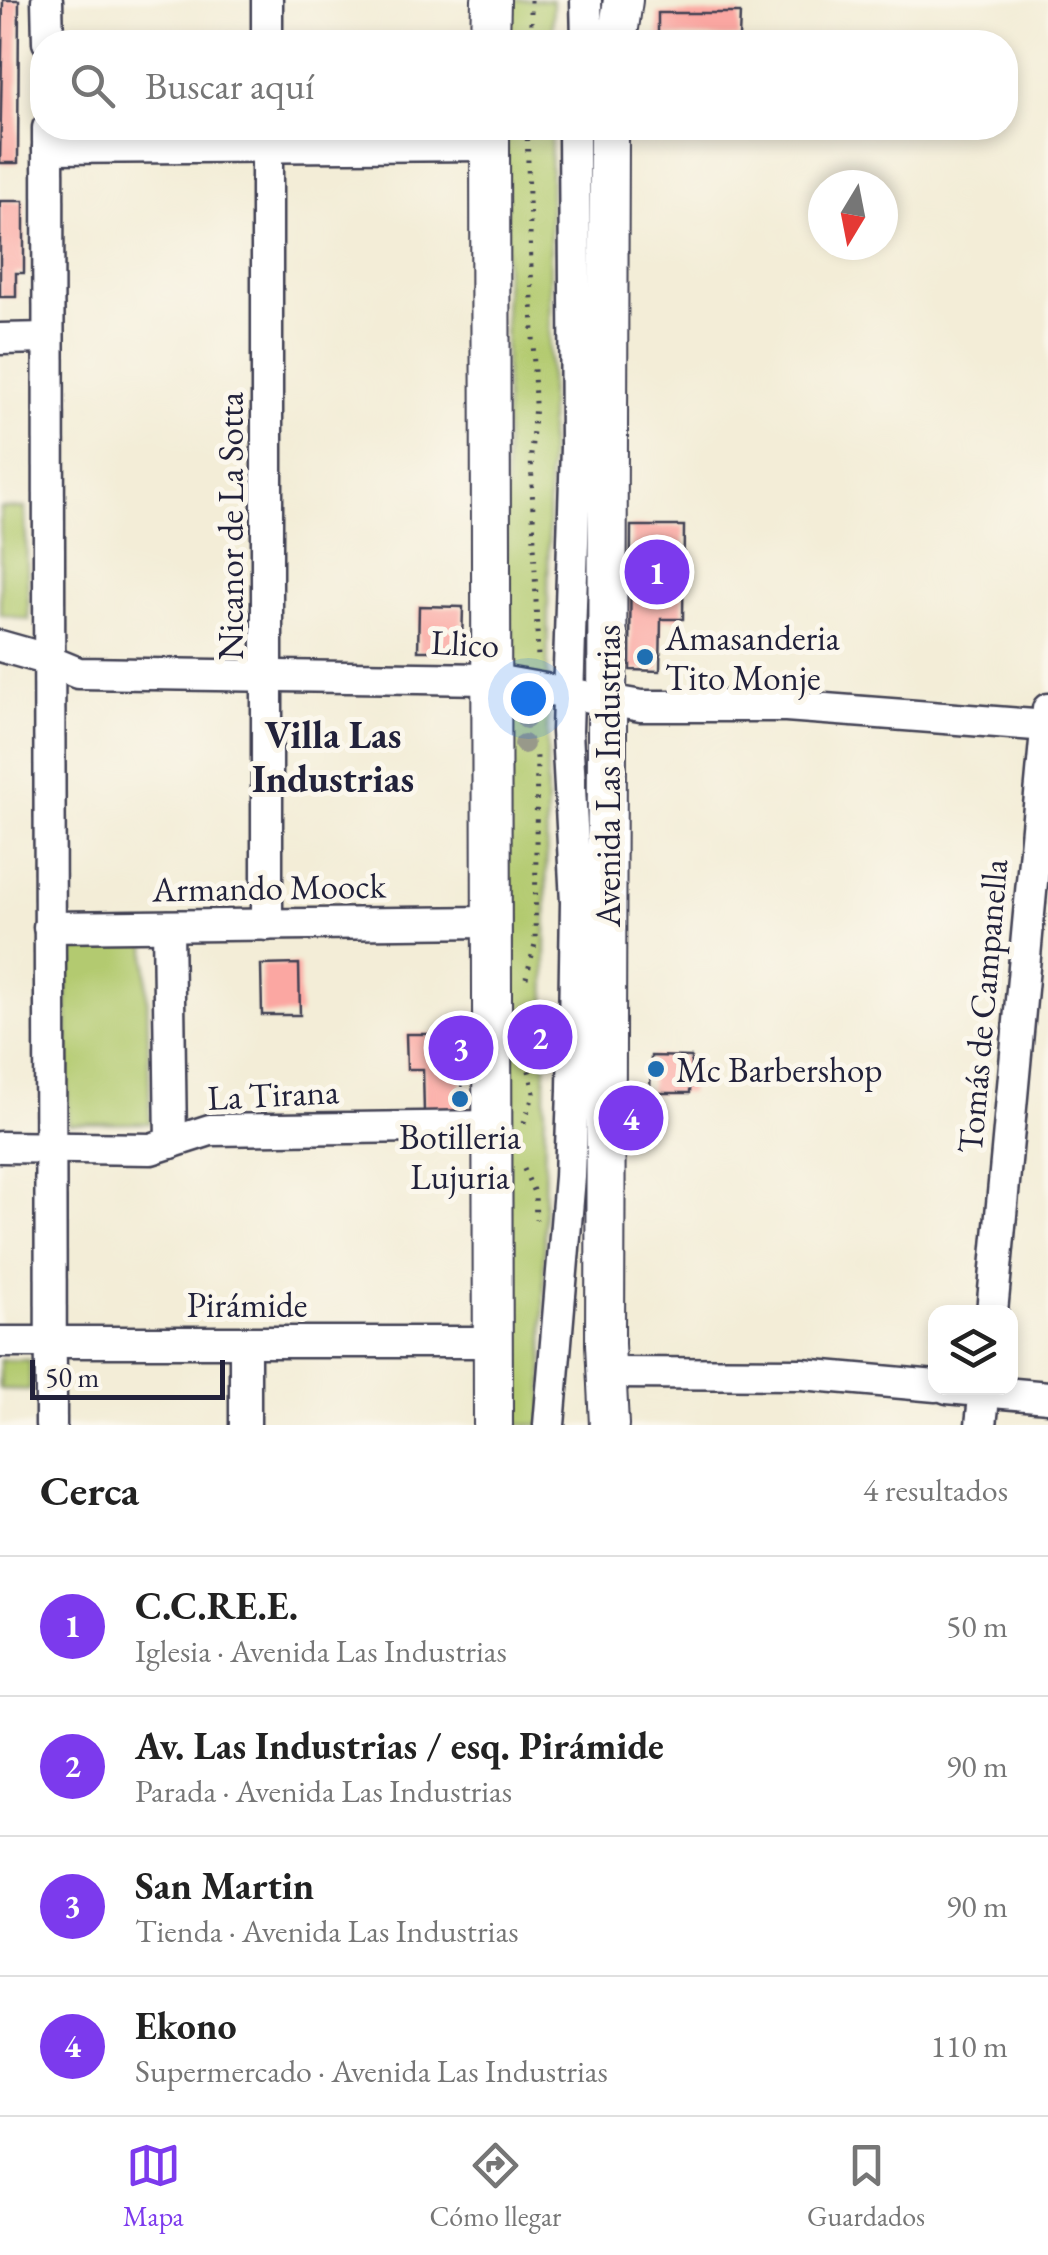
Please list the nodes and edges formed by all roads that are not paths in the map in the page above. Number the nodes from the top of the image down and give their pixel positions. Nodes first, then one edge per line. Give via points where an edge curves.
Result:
1 (48, 0) edge
2 (268, 0) edge
3 (491, 0) edge
4 (572, 0) edge
5 (586, 0) edge
6 (623, 0) edge
7 (48, 30) edge
8 (267, 30) edge
9 (490, 30) edge
10 (573, 30) edge
11 (586, 30) edge
12 (619, 30) edge
13 (48, 140) edge
14 (267, 140) edge
15 (490, 140) edge
16 (574, 140) edge
17 (587, 140) edge
18 (608, 140) edge
19 (48, 338) junction
20 (0, 339) edge
21 (0, 646) edge
22 (49, 661) junction
23 (267, 675) junction
24 (490, 679) junction
25 (585, 698) junction
26 (1047, 719) edge
27 (490, 922) junction
28 (267, 925) junction
29 (168, 926) junction
30 (50, 927) junction
31 (507, 1129) junction
32 (171, 1144) junction
33 (0, 1147) edge
34 (50, 1147) junction
35 (993, 1305) edge
36 (0, 1342) edge
37 (50, 1342) junction
38 (245, 1342) junction
39 (493, 1342) junction
40 (606, 1373) junction
41 (928, 1385) edge
42 (1018, 1394) edge
43 (984, 1395) edge
44 (1048, 1398) edge
45 (51, 1425) edge
46 (245, 1425) edge
47 (493, 1425) edge
48 (549, 1425) edge
49 (563, 1425) edge
50 (608, 1425) edge
51 (981, 1425) edge

1 - 7 street
2 - 8 street
3 - 9 main road
4 - 10 street
5 - 11 street
6 - 12 main road
13 - 19 street
14 - 23 street, Nicanor de La Sotta
15 - 24 main road
16 - 25 street
17 - 25 street
18 - 25 main road, Avenida Las Industrias
19 - 20 street
19 - 22 street
21 - 22 street, Llico
22 - 23 street, Llico via 91,674
22 - 30 street
23 - 24 street, Llico
23 - 28 street, Nicanor de La Sotta
24 - 25 street, Llico
24 - 27 main road
25 - 26 street, Llico via 642,706
25 - 40 main road, Avenida Las Industrias
25 - 48 street via 567,768 576,902 573,1120
25 - 49 street via 589,1046
26 - 35 street, Tomás de Campanella
27 - 28 street, Armando Moock
27 - 31 main road
28 - 29 street, Armando Moock
29 - 30 street, Armando Moock
29 - 32 street
30 - 34 street
31 - 32 street, La Tirana via 210,1130
31 - 39 main road
32 - 34 street, La Tirana
33 - 34 street, La Tirana
34 - 37 street
36 - 37 street, Pirámide
37 - 38 street, Pirámide
37 - 45 street
38 - 39 street, Pirámide
38 - 46 street
39 - 47 main road
40 - 41 street via 802,1374
40 - 50 main road, Avenida Las Industrias
42 - 44 street
43 - 51 street

